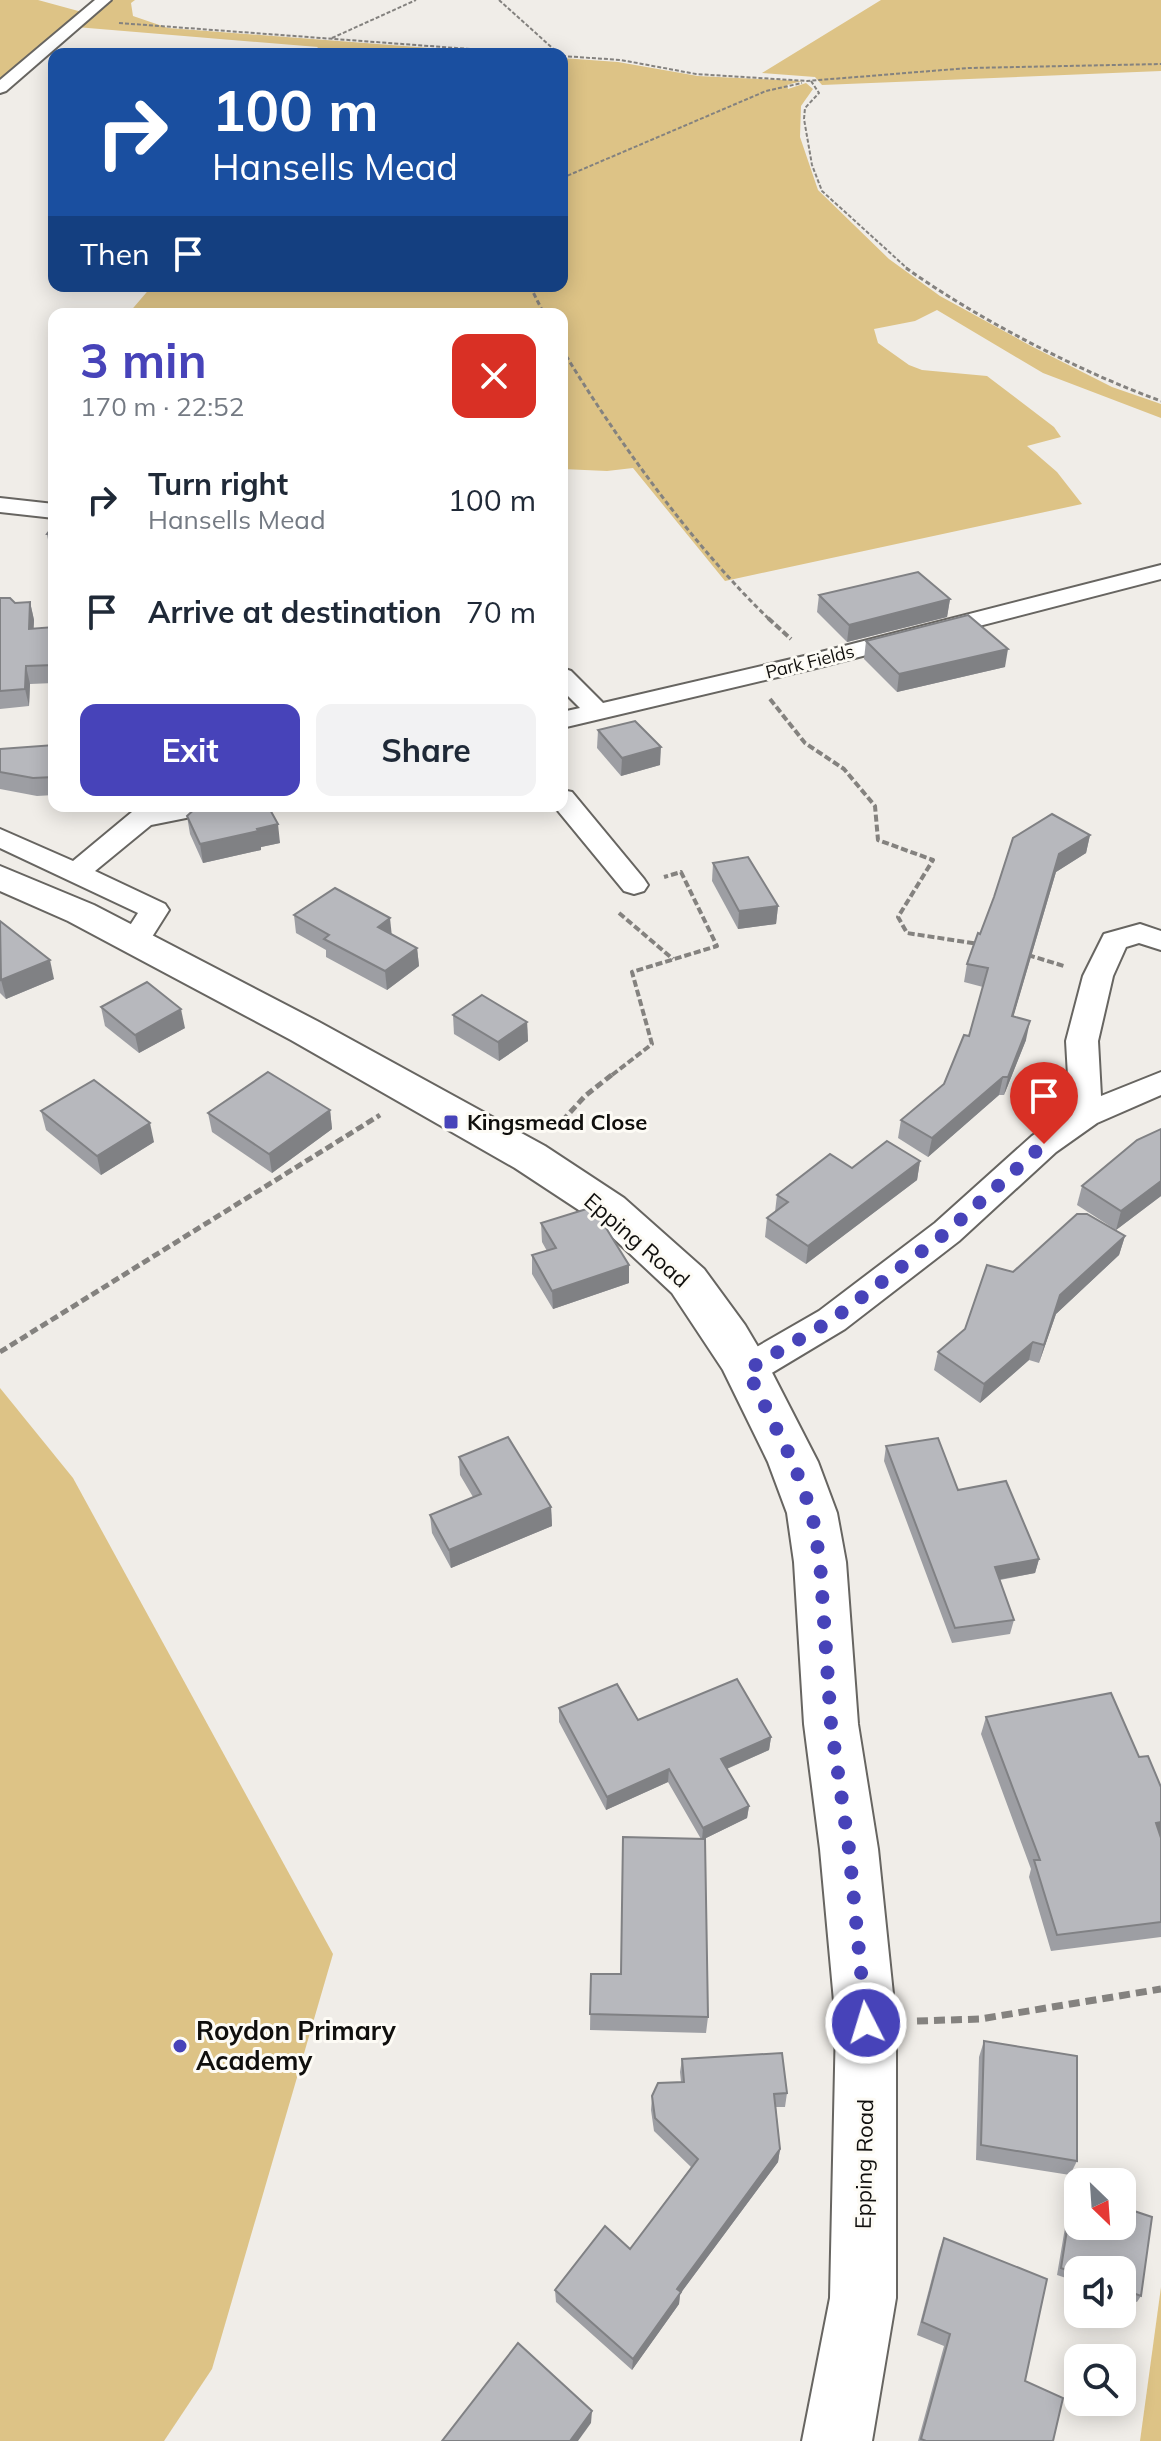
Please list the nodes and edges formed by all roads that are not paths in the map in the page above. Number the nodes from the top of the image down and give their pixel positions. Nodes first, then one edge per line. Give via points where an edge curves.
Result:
1 (104, 0) edge
2 (0, 88) edge
3 (0, 505) edge
4 (48, 510) edge
5 (1161, 572) edge
6 (568, 682) edge
7 (597, 711) junction
8 (568, 718) edge
9 (568, 805) edge
10 (174, 812) edge
11 (0, 837) edge
12 (75, 873) junction
13 (0, 877) edge
14 (634, 885) road end
15 (135, 941) junction
16 (1161, 941) edge
17 (1161, 1083) edge
18 (1086, 1115) junction
19 (747, 1370) junction
20 (837, 2441) edge

1 - 2 street
3 - 4 street
5 - 7 street, Park Fields via 752,677
6 - 7 street
7 - 8 street, Park Fields
9 - 14 street
10 - 12 street via 142,818
11 - 12 street
12 - 15 street via 155,910
13 - 15 main road, Epping Road
15 - 19 main road, Epping Road via 530,1157 609,1209 688,1281
16 - 18 street via 1140,933 1114,941 1098,976 1082,1041
17 - 18 street
18 - 19 street via 832,1320
19 - 20 main road, Epping Road via 812,1513 866,2023 863,2298

